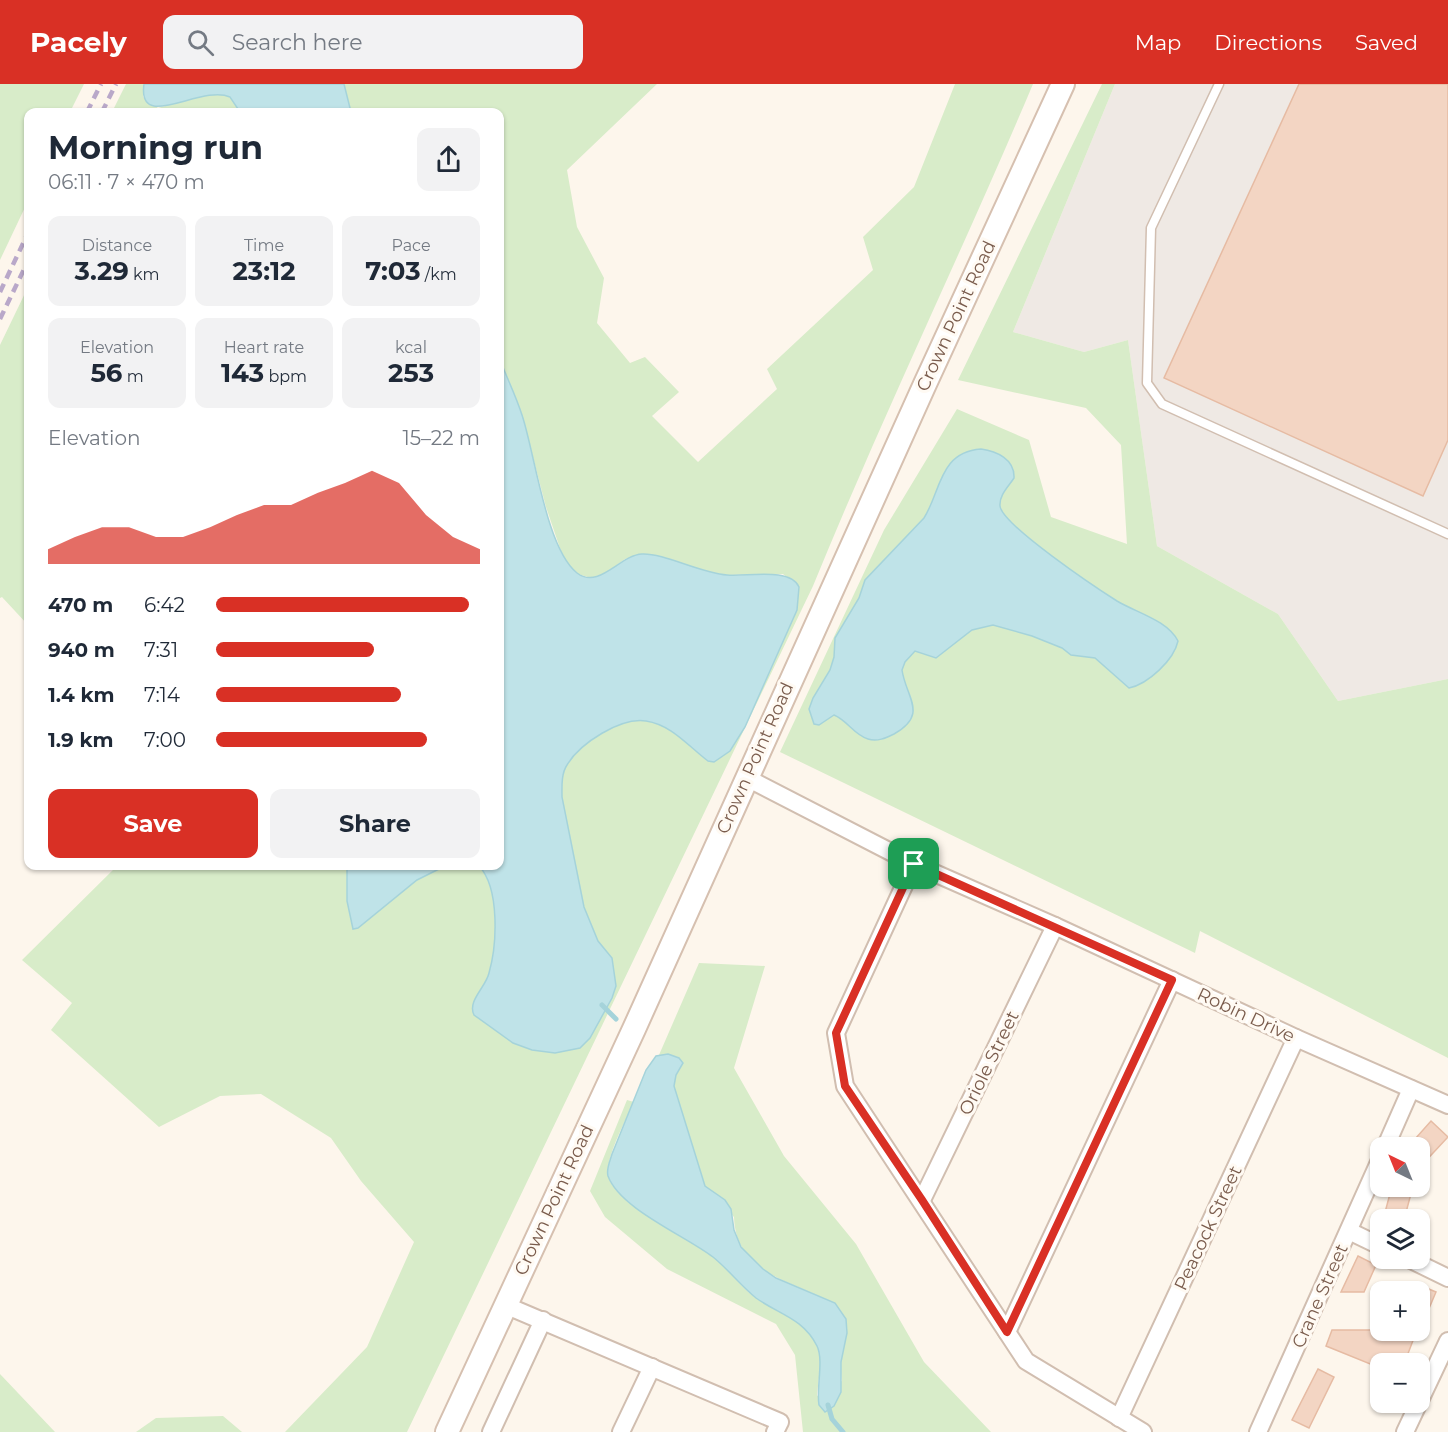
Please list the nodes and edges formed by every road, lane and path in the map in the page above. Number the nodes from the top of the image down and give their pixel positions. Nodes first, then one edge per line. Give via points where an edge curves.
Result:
1 (1063, 84) edge
2 (1219, 84) edge
3 (1448, 534) edge
4 (747, 778) junction
5 (914, 864) junction
6 (1055, 926) junction
7 (1172, 980) junction
8 (1296, 1038) junction
9 (1411, 1089) junction
10 (1448, 1105) edge
11 (1390, 1137) edge
12 (1370, 1183) edge
13 (922, 1200) junction
14 (1349, 1231) junction
15 (1370, 1241) edge
16 (1430, 1269) edge
17 (1448, 1278) edge
18 (505, 1305) junction
19 (543, 1320) junction
20 (1007, 1332) junction
21 (1448, 1341) edge
22 (652, 1366) junction
23 (1119, 1418) junction
24 (447, 1432) edge
25 (491, 1432) edge
26 (621, 1432) edge
27 (775, 1432) edge
28 (1143, 1432) edge
29 (1258, 1432) edge
30 (1405, 1432) edge

1 - 4 main road, Crown Point Road
2 - 3 lane via 1151,228 1147,383 1162,404
4 - 5 street, Robin Drive
4 - 18 main road, Crown Point Road
5 - 6 street, Robin Drive
5 - 13 street via 836,1033 845,1086
6 - 7 street, Robin Drive
6 - 13 street, Oriole Street
7 - 8 street, Robin Drive
7 - 20 street
8 - 9 street, Robin Drive
8 - 23 street, Peacock Street
9 - 10 street, Robin Drive
9 - 11 street
12 - 14 street, Crane Street
13 - 20 street
14 - 15 street
14 - 29 street, Crane Street
16 - 17 street
18 - 19 street
18 - 24 main road, Crown Point Road
19 - 22 street
19 - 25 street
20 - 23 street via 1026,1361
21 - 30 street
22 - 26 street
22 - 27 street via 780,1422
23 - 28 street

